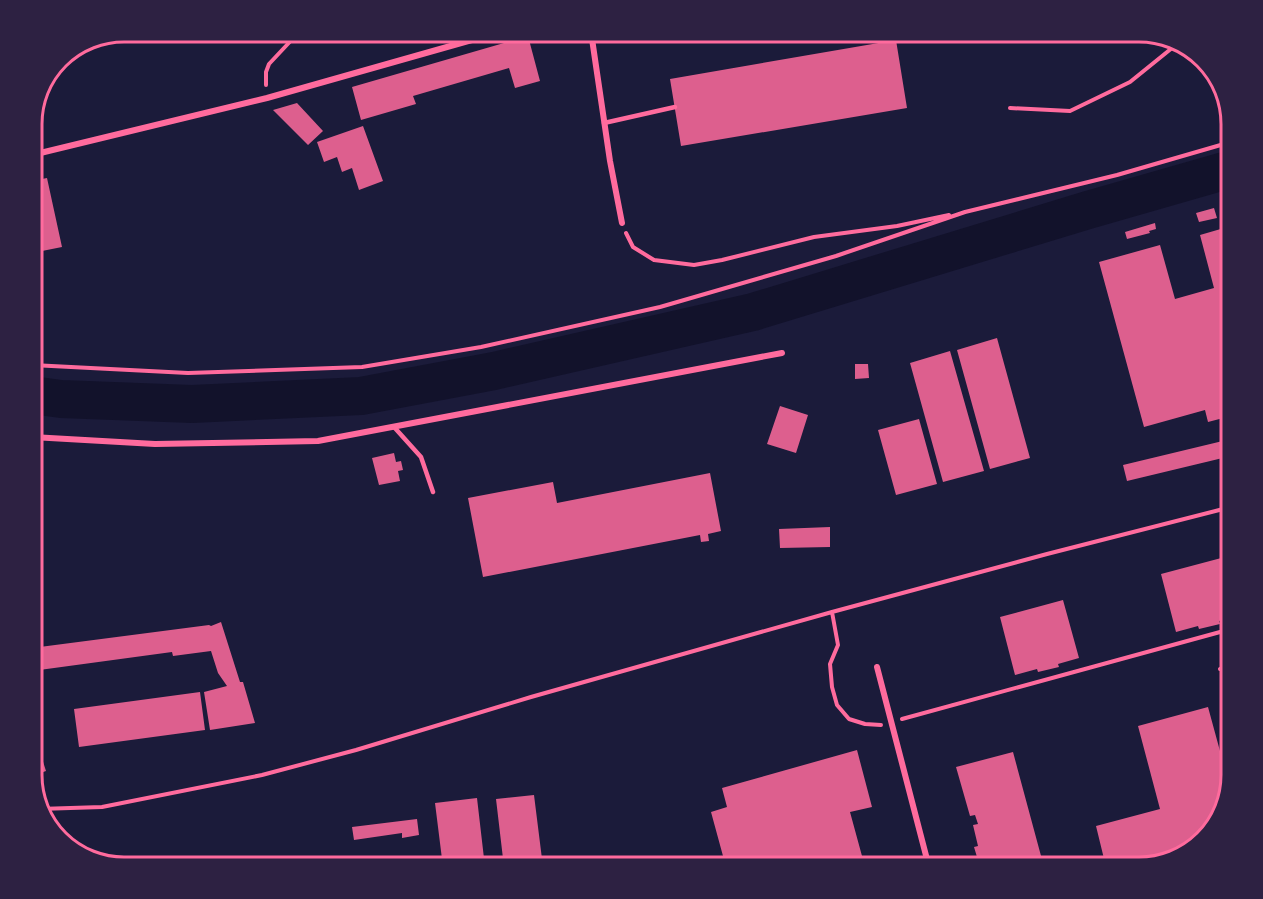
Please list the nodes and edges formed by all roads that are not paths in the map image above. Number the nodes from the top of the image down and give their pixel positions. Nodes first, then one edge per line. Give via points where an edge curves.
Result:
1 (465, 42) edge
2 (592, 42) edge
3 (675, 107) dead end
4 (604, 123) junction
5 (42, 153) edge
6 (622, 223) road end
7 (782, 353) dead end
8 (394, 427) junction
9 (42, 438) edge
10 (433, 492) dead end
11 (877, 668) dead end
12 (926, 857) edge

1 - 5 street via 267,98
2 - 4 street
3 - 4 lane
4 - 6 street
7 - 8 street
8 - 9 street via 318,441 155,444
8 - 10 lane via 421,457
11 - 12 street

